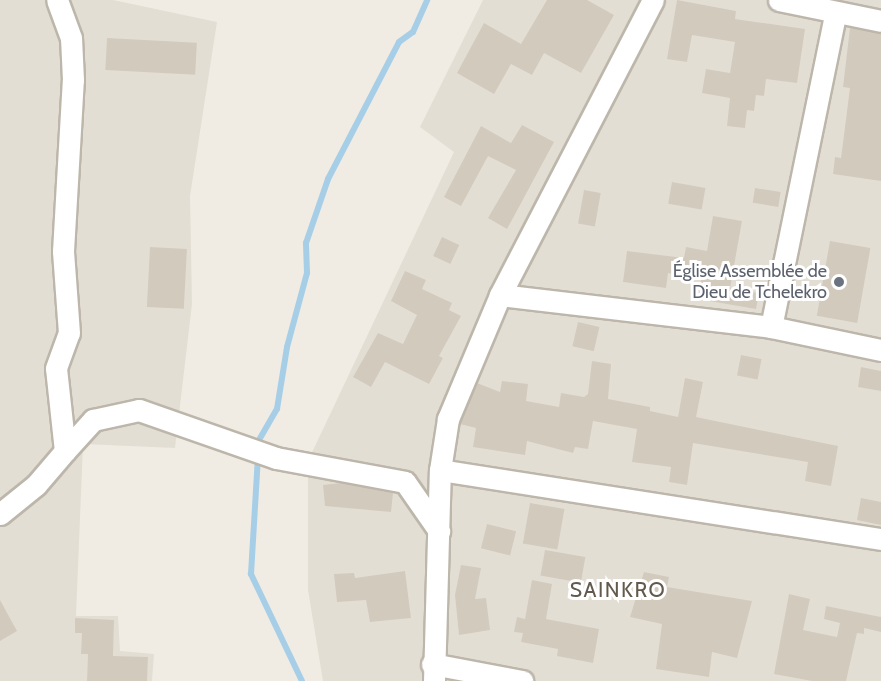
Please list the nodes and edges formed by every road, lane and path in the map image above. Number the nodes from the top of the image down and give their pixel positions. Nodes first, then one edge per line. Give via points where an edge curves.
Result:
1 (57, 0) edge
2 (654, 0) edge
3 (779, 0) edge
4 (835, 14) junction
5 (881, 21) edge
6 (500, 295) junction
7 (771, 327) junction
8 (881, 350) edge
9 (65, 451) junction
10 (440, 470) junction
11 (0, 514) edge
12 (439, 531) junction
13 (881, 539) edge
14 (433, 673) edge
15 (522, 681) edge

1 - 9 street via 71,38 73,80 64,241 69,333 56,368
2 - 6 street
3 - 4 street
4 - 5 street
4 - 7 street
6 - 7 street
6 - 10 street via 448,419
7 - 8 street
9 - 11 street via 36,484
9 - 12 street via 93,420 138,410 276,458 405,482
10 - 12 street
10 - 13 street
12 - 14 street
14 - 15 street

